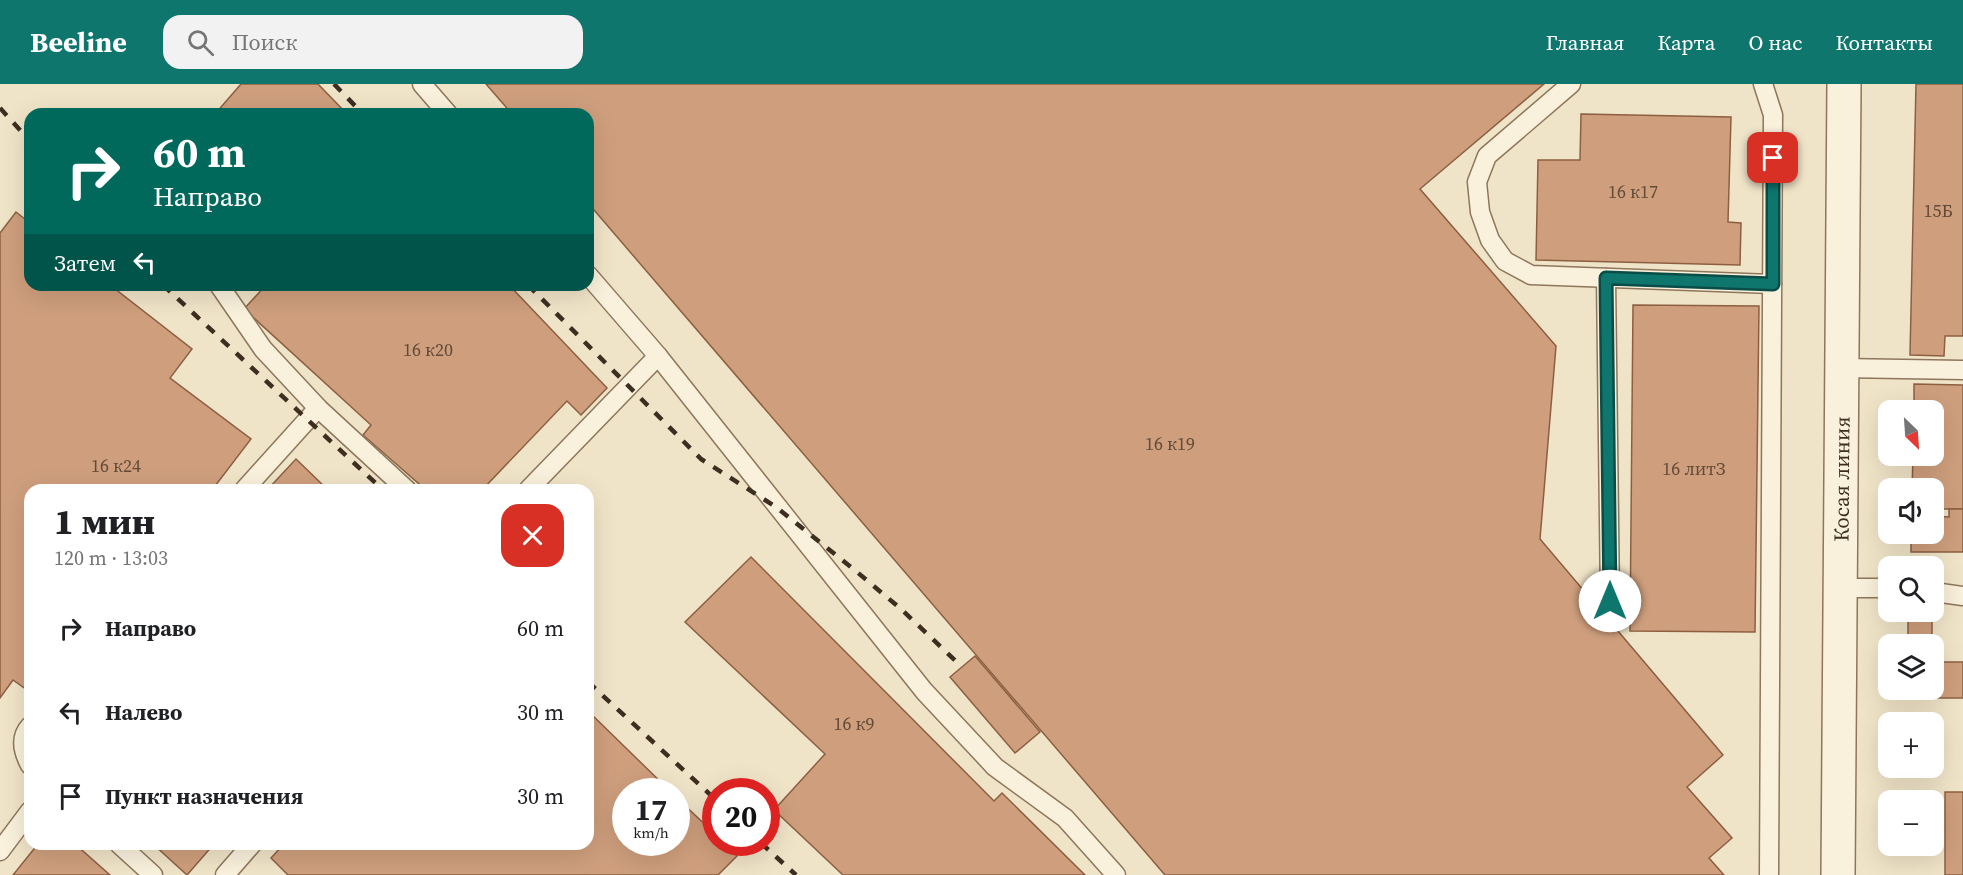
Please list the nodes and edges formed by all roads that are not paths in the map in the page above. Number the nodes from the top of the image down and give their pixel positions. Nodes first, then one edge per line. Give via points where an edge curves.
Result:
1 (422, 84) edge
2 (1571, 84) edge
3 (1763, 84) edge
4 (1844, 84) edge
5 (443, 108) edge
6 (1606, 278) junction
7 (594, 282) edge
8 (1773, 284) junction
9 (223, 291) edge
10 (658, 356) junction
11 (1841, 368) junction
12 (1963, 370) edge
13 (318, 408) junction
14 (249, 484) edge
15 (400, 484) edge
16 (534, 484) edge
17 (1840, 588) junction
18 (1878, 588) edge
19 (1944, 593) edge
20 (1963, 596) edge
21 (1610, 601) dead end
22 (24, 737) edge
23 (24, 752) edge
24 (24, 819) edge
25 (0, 850) edge
26 (126, 850) edge
27 (247, 850) edge
28 (153, 875) edge
29 (225, 875) edge
30 (1116, 875) edge
31 (1769, 875) edge
32 (1838, 875) edge

1 - 5 lane
2 - 6 lane via 1487,156 1477,182 1480,212 1490,240 1505,261 1531,275
3 - 8 lane via 1773,115
4 - 11 street, Косая линия
6 - 8 lane
6 - 21 lane
7 - 10 lane
8 - 31 lane
9 - 13 lane via 263,349
10 - 16 lane
10 - 30 lane via 924,691 995,767 1065,818
11 - 12 lane
11 - 17 street, Косая линия
13 - 14 lane
13 - 15 lane
17 - 18 lane
17 - 32 street, Косая линия
19 - 20 lane
22 - 23 lane
24 - 25 lane
26 - 28 lane
27 - 29 lane

